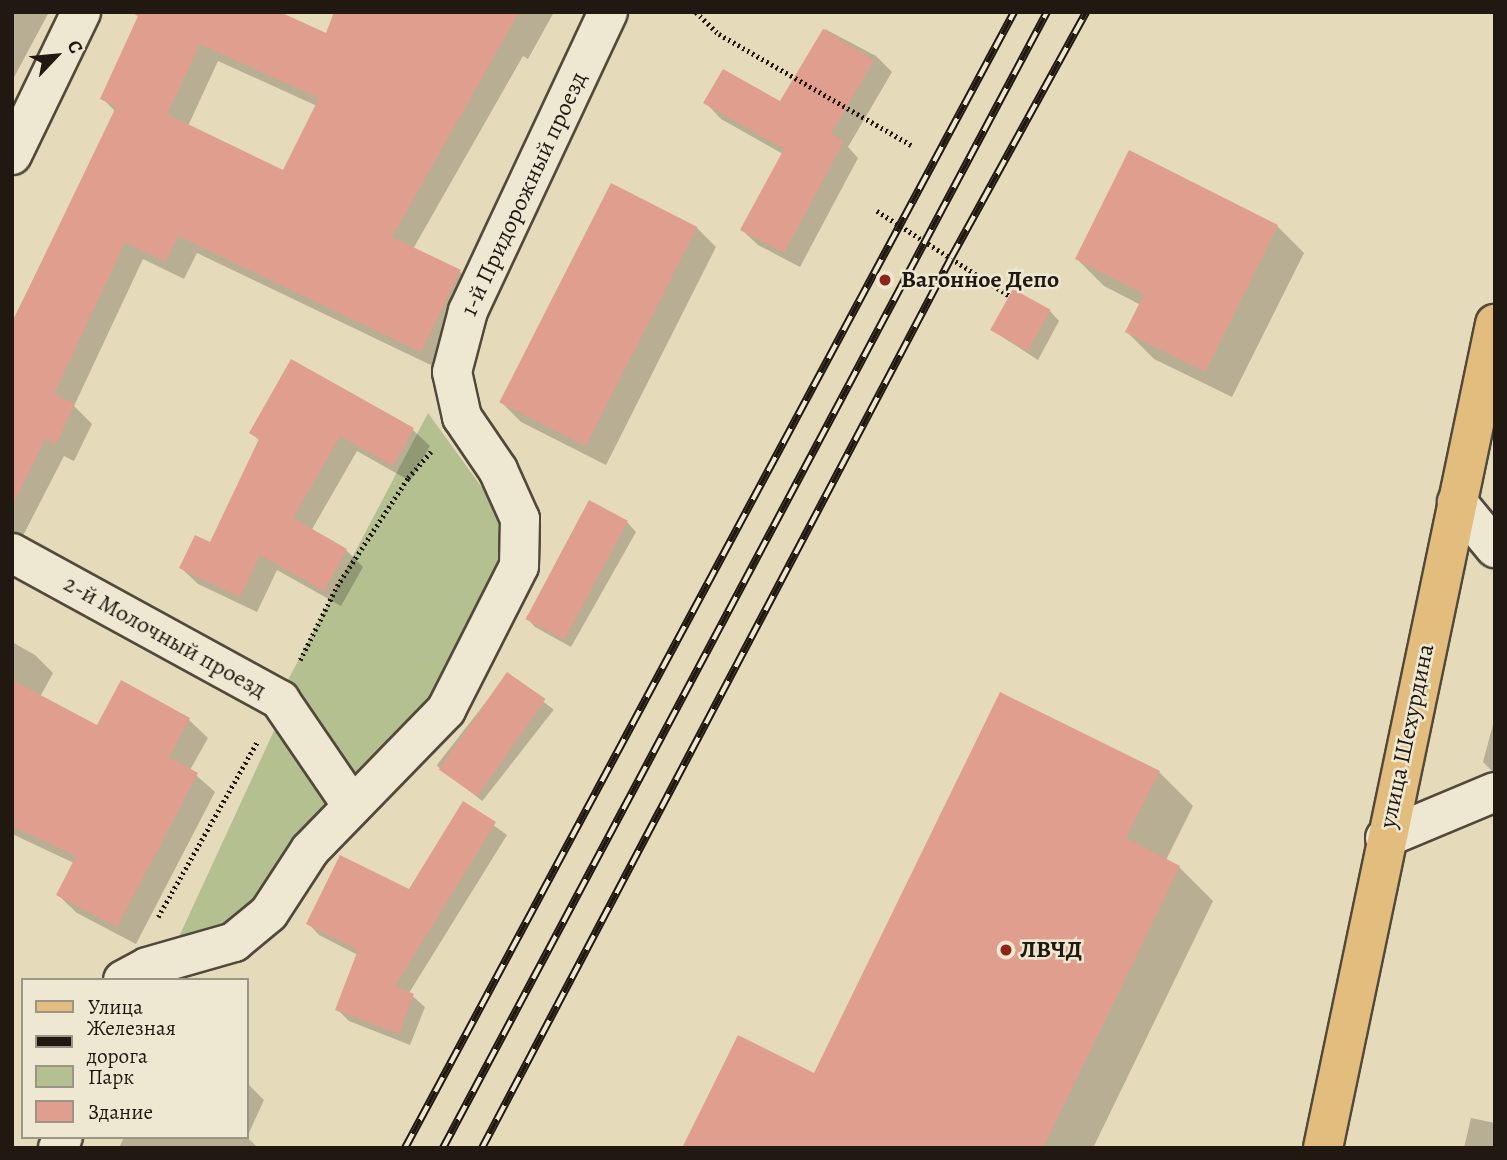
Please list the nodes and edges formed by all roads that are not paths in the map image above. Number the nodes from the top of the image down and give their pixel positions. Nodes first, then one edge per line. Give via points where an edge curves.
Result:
1 (81, 12) edge
2 (608, 12) edge
3 (12, 155) edge
4 (1495, 324) edge
5 (1457, 502) junction
6 (1495, 548) edge
7 (12, 553) edge
8 (1495, 792) edge
9 (351, 804) junction
10 (1385, 838) junction
11 (127, 978) edge
12 (1323, 1148) edge

1 - 3 street
2 - 9 street, 1-й Придорожный проезд via 468,311 452,372 462,417 498,470 520,519 519,566 446,710
4 - 5 main road, улица Шехурдина
5 - 6 street
5 - 10 main road, улица Шехурдина
7 - 9 street, 2-й Молочный проезд via 280,700
8 - 10 street
9 - 11 street, 1-й Придорожный проезд via 310,850 269,913 234,942 147,967
10 - 12 main road, улица Шехурдина

